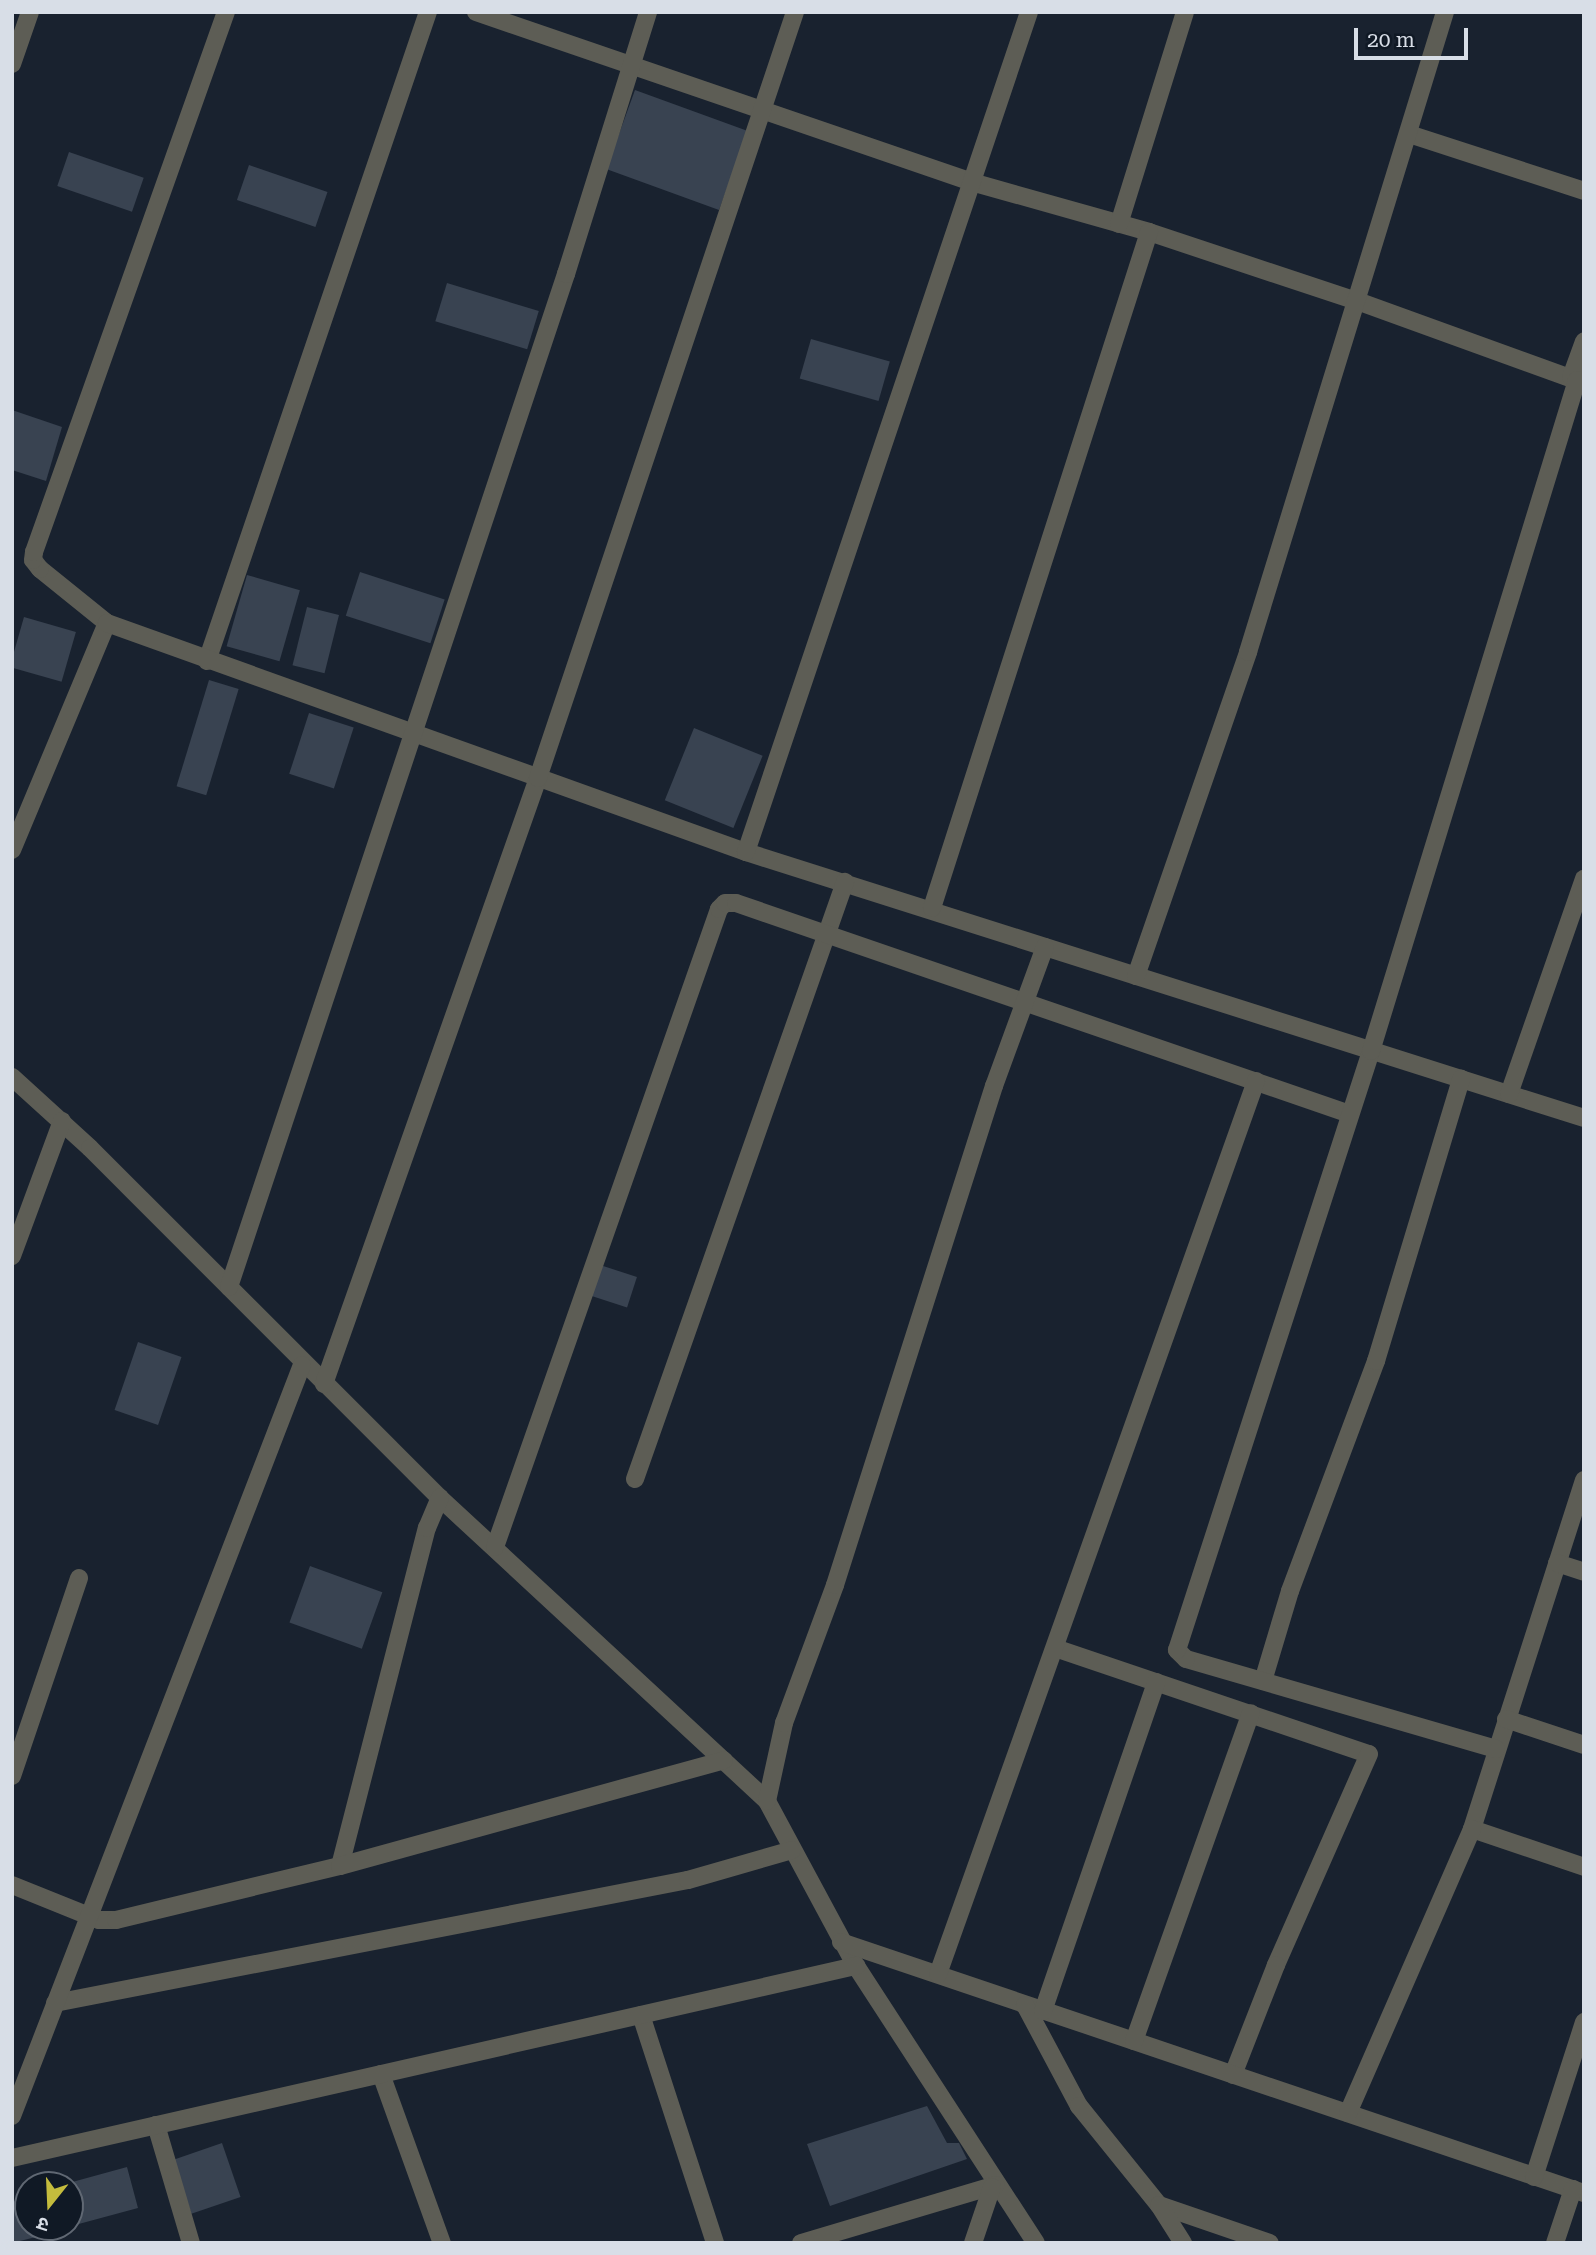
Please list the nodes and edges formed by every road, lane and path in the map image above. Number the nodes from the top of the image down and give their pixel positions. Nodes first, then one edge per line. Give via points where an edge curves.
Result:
1 (30, 12) edge
2 (226, 12) edge
3 (428, 12) edge
4 (476, 12) edge
5 (648, 12) edge
6 (795, 12) edge
7 (1029, 12) edge
8 (1185, 12) edge
9 (1445, 12) edge
10 (12, 64) edge
11 (631, 65) junction
12 (764, 112) junction
13 (1409, 134) junction
14 (975, 183) junction
15 (1584, 191) edge
16 (1119, 224) junction
17 (1149, 232) junction
18 (1360, 302) junction
19 (1584, 341) edge
20 (1577, 380) edge
21 (107, 623) junction
22 (206, 661) junction
23 (414, 733) junction
24 (538, 778) junction
25 (12, 850) edge
26 (746, 852) junction
27 (1584, 879) edge
28 (845, 882) junction
29 (932, 908) junction
30 (827, 934) junction
31 (1045, 947) junction
32 (1136, 976) junction
33 (1026, 1001) junction
34 (1371, 1051) junction
35 (12, 1077) edge
36 (1461, 1079) junction
37 (1256, 1081) junction
38 (1509, 1094) junction
39 (1350, 1114) junction
40 (1584, 1118) edge
41 (62, 1121) junction
42 (12, 1256) edge
43 (229, 1287) junction
44 (302, 1365) junction
45 (324, 1384) junction
46 (635, 1479) dead end
47 (1584, 1480) edge
48 (440, 1498) junction
49 (495, 1547) junction
50 (1557, 1563) junction
51 (1584, 1572) edge
52 (79, 1578) dead end
53 (1055, 1648) junction
54 (1263, 1681) junction
55 (1156, 1682) junction
56 (1251, 1713) junction
57 (1506, 1719) junction
58 (1584, 1745) edge
59 (1496, 1749) junction
60 (723, 1760) junction
61 (12, 1776) edge
62 (767, 1801) junction
63 (1472, 1829) junction
64 (792, 1850) junction
65 (340, 1866) junction
66 (1584, 1867) edge
67 (12, 1885) edge
68 (87, 1915) junction
69 (841, 1942) junction
70 (856, 1966) junction
71 (938, 1974) junction
72 (55, 2003) junction
73 (1025, 2005) junction
74 (1043, 2011) junction
75 (641, 2015) junction
76 (1584, 2022) edge
77 (1134, 2041) junction
78 (381, 2074) junction
79 (1233, 2075) junction
80 (1348, 2113) junction
81 (12, 2116) edge
82 (156, 2125) junction
83 (12, 2158) edge
84 (1534, 2177) junction
85 (994, 2186) junction
86 (1578, 2191) edge
87 (1160, 2205) junction
88 (862, 2225) junction
89 (191, 2243) edge
90 (442, 2243) edge
91 (715, 2243) edge
92 (801, 2243) edge
93 (856, 2243) edge
94 (973, 2243) edge
95 (1036, 2243) edge
96 (1183, 2243) edge
97 (1270, 2243) edge
98 (1555, 2243) edge

1 - 10 street
2 - 21 street via 34,552 33,560 40,569
3 - 22 street
4 - 11 street
5 - 11 street
6 - 12 street
7 - 14 street
8 - 16 street
9 - 13 street
11 - 12 street
11 - 23 street
12 - 14 street
12 - 24 street
13 - 15 street
13 - 18 street
14 - 16 street
14 - 26 street
16 - 17 street
17 - 18 street
17 - 29 street
18 - 20 street
18 - 32 street via 1248,652
19 - 20 street
20 - 34 street
21 - 22 street
21 - 25 street
22 - 23 street
23 - 24 street
23 - 43 street
24 - 26 street
24 - 45 street
26 - 28 street
27 - 38 street
28 - 29 street
28 - 30 street
29 - 31 street
30 - 33 street
30 - 46 street
30 - 49 street via 736,903 719,909
31 - 32 street
31 - 33 street
32 - 34 street
33 - 37 street
33 - 62 street via 994,1086 835,1585 784,1723
34 - 36 street
34 - 39 street
35 - 41 street
36 - 38 street
36 - 54 street via 1376,1361 1290,1591
37 - 39 street
37 - 53 street
38 - 40 street
39 - 54 street via 1178,1643 1179,1655 1186,1659
41 - 42 street
41 - 43 street
43 - 44 street
44 - 45 street
44 - 68 street
45 - 48 street
47 - 50 street
48 - 49 street
48 - 65 street via 427,1528
49 - 60 street
50 - 51 street
50 - 57 street
52 - 61 street
53 - 55 street
53 - 71 street
54 - 59 street
55 - 56 street
55 - 74 street
56 - 77 street
56 - 79 street via 1364,1751 1369,1763 1276,1965
57 - 58 street
57 - 59 street
59 - 63 street
60 - 62 street
60 - 65 street
62 - 64 street
63 - 66 street
63 - 80 street
64 - 69 street
64 - 72 street via 688,1880
65 - 68 street via 116,1920
67 - 68 street
68 - 72 street
69 - 70 street
69 - 71 street
70 - 75 street
70 - 85 street
71 - 73 street
72 - 81 street
73 - 74 street
73 - 87 street via 1079,2106
74 - 77 street
75 - 78 street
75 - 91 street
76 - 84 street
77 - 79 street
78 - 82 street
78 - 90 street
79 - 80 street
80 - 84 street
82 - 83 street
82 - 89 street
84 - 86 street
85 - 88 street
85 - 94 street
85 - 95 street
86 - 98 street
87 - 96 street
87 - 97 street
88 - 92 street
88 - 93 street

